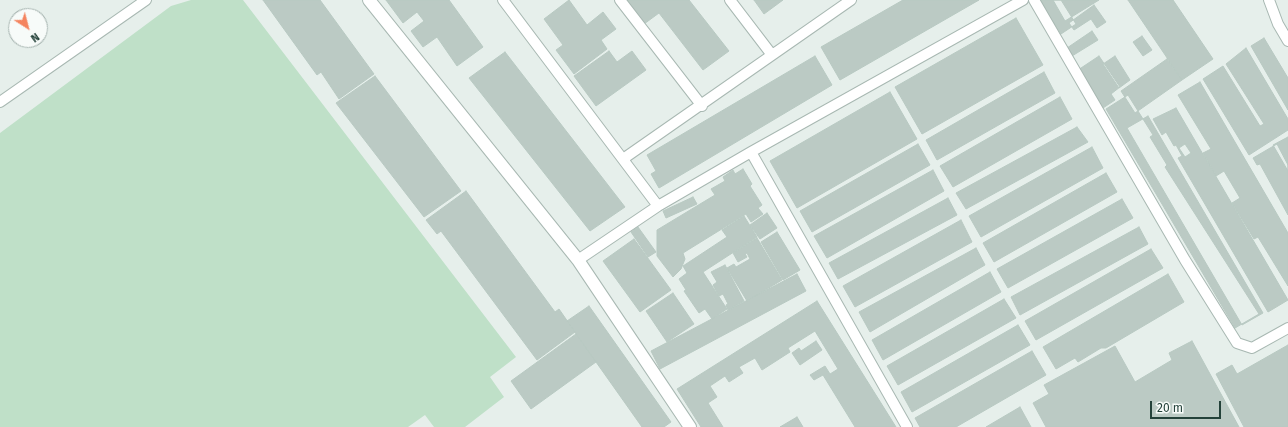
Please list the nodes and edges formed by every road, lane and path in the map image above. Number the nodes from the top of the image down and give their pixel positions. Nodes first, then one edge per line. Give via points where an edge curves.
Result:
1 (146, 0) edge
2 (369, 0) edge
3 (503, 0) edge
4 (620, 0) edge
5 (730, 0) edge
6 (850, 0) edge
7 (1023, 0) edge
8 (1034, 0) edge
9 (1268, 0) edge
10 (1288, 41) edge
11 (772, 56) junction
12 (0, 102) edge
13 (702, 106) junction
14 (751, 152) junction
15 (622, 159) junction
16 (658, 206) junction
17 (578, 260) junction
18 (1288, 328) edge
19 (690, 427) edge
20 (907, 427) edge

1 - 12 lane
2 - 17 street
3 - 15 lane
4 - 13 lane
5 - 11 lane
6 - 11 lane
7 - 14 lane
8 - 18 lane via 1177,248 1237,343 1252,348
9 - 10 lane
11 - 13 lane
13 - 15 lane
14 - 16 lane
14 - 20 lane
15 - 16 lane
16 - 17 lane
17 - 19 street

